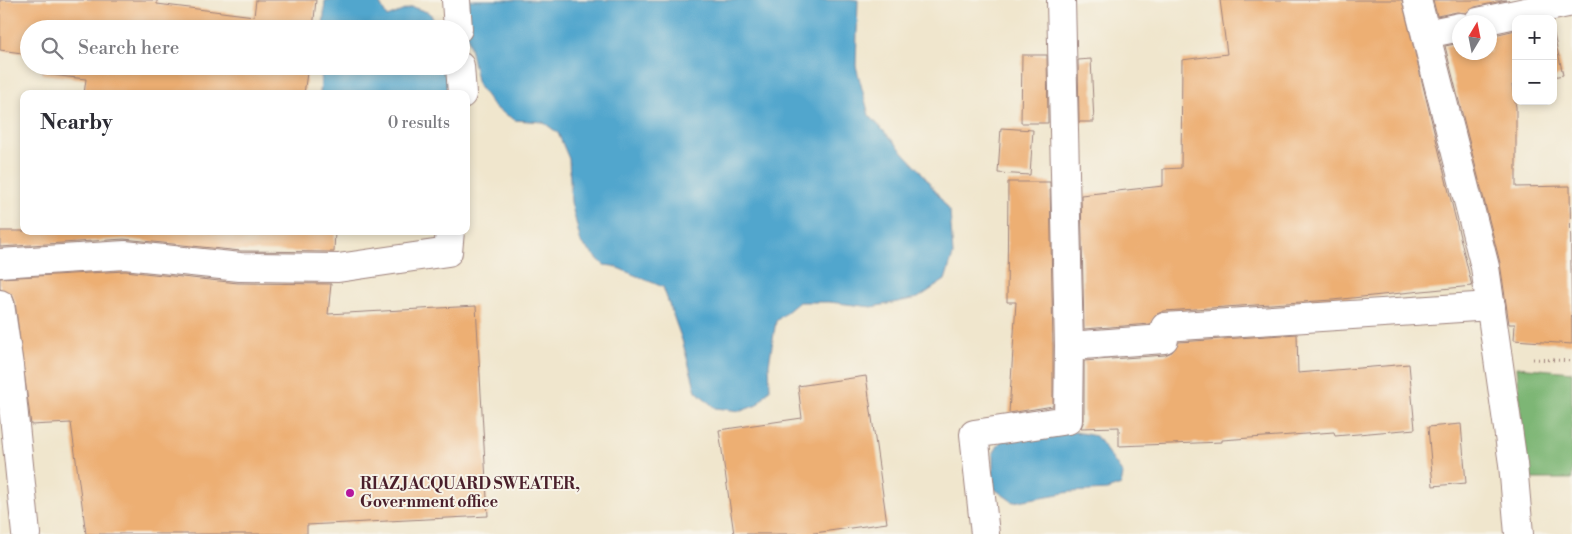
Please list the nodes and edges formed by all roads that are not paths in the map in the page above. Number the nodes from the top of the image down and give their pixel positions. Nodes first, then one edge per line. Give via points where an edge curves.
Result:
1 (456, 0) edge
2 (1061, 0) edge
3 (1417, 0) edge
4 (1572, 2) edge
5 (1497, 18) edge
6 (457, 20) edge
7 (1452, 29) edge
8 (1426, 34) junction
9 (461, 75) edge
10 (462, 90) edge
11 (450, 235) edge
12 (0, 263) edge
13 (0, 304) edge
14 (1491, 306) junction
15 (1069, 346) junction
16 (26, 534) edge
17 (985, 534) edge
18 (1519, 534) edge

1 - 6 street
2 - 15 street
3 - 8 street
4 - 5 street
7 - 8 street
8 - 14 street via 1486,267
9 - 10 street
11 - 12 street via 448,252 338,268 240,267 125,255
13 - 16 street
14 - 15 street via 1165,327 1164,339
14 - 18 street via 1513,464
15 - 17 street via 1068,420 974,434

